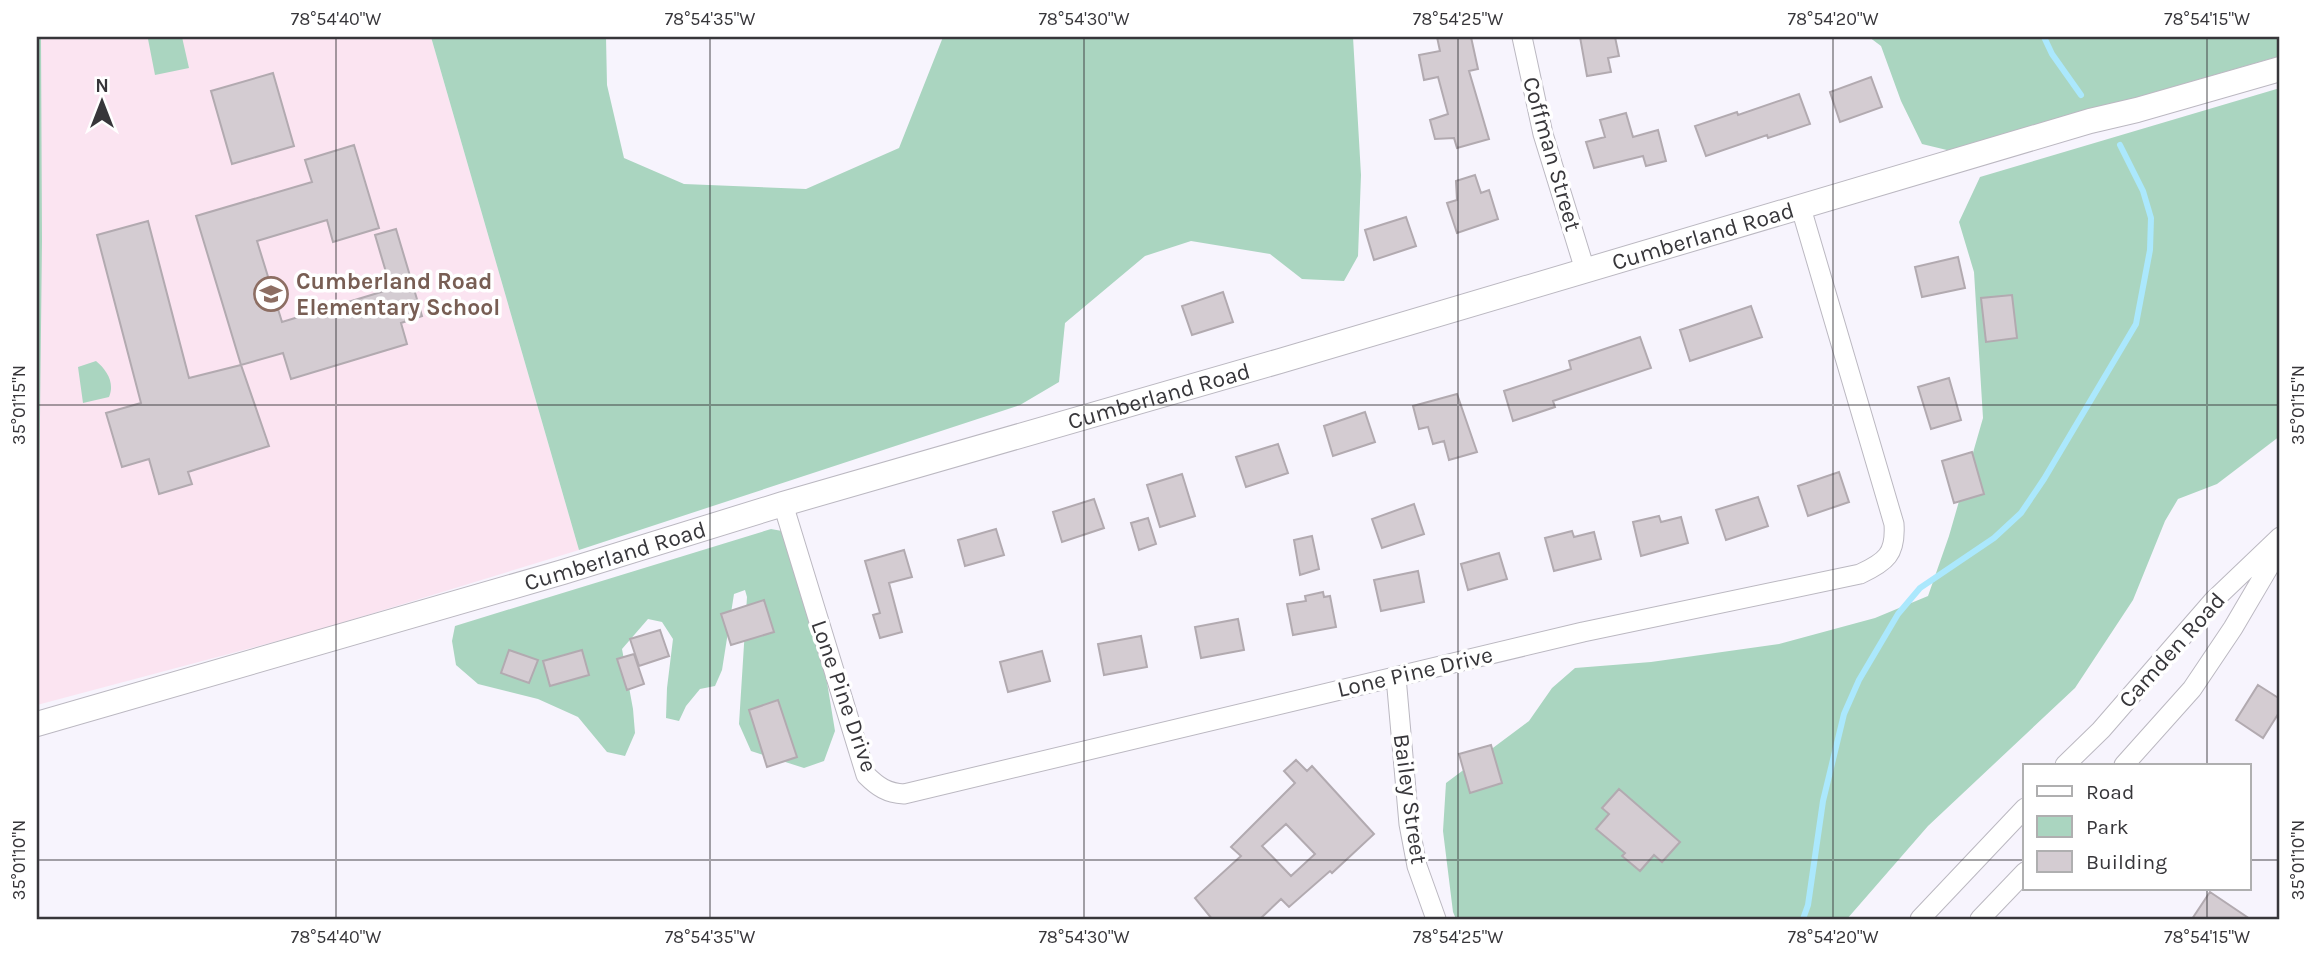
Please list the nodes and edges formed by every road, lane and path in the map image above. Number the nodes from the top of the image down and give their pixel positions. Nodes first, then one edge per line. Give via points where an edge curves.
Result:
1 (1522, 37) edge
2 (2280, 69) edge
3 (1801, 208) junction
4 (1585, 270) junction
5 (783, 505) junction
6 (2280, 537) edge
7 (2280, 548) edge
8 (1396, 677) junction
9 (37, 724) edge
10 (2066, 764) edge
11 (2125, 764) edge
12 (2023, 810) edge
13 (2023, 874) edge
14 (1436, 919) edge
15 (1920, 919) edge
16 (1980, 919) edge

1 - 4 street, Coffman Street via 1542,134
2 - 3 main road, Cumberland Road
3 - 4 main road, Cumberland Road
3 - 8 street, Lone Pine Drive via 1894,524 1895,541 1886,559 1860,574
4 - 5 main road, Cumberland Road
5 - 8 street, Lone Pine Drive via 861,762 866,775 891,793 904,794
5 - 9 main road, Cumberland Road
6 - 10 street, Camden Road via 2214,600
7 - 11 street, Camden Road via 2192,689
8 - 14 street, Bailey Street via 1409,824
12 - 15 street
13 - 16 street

